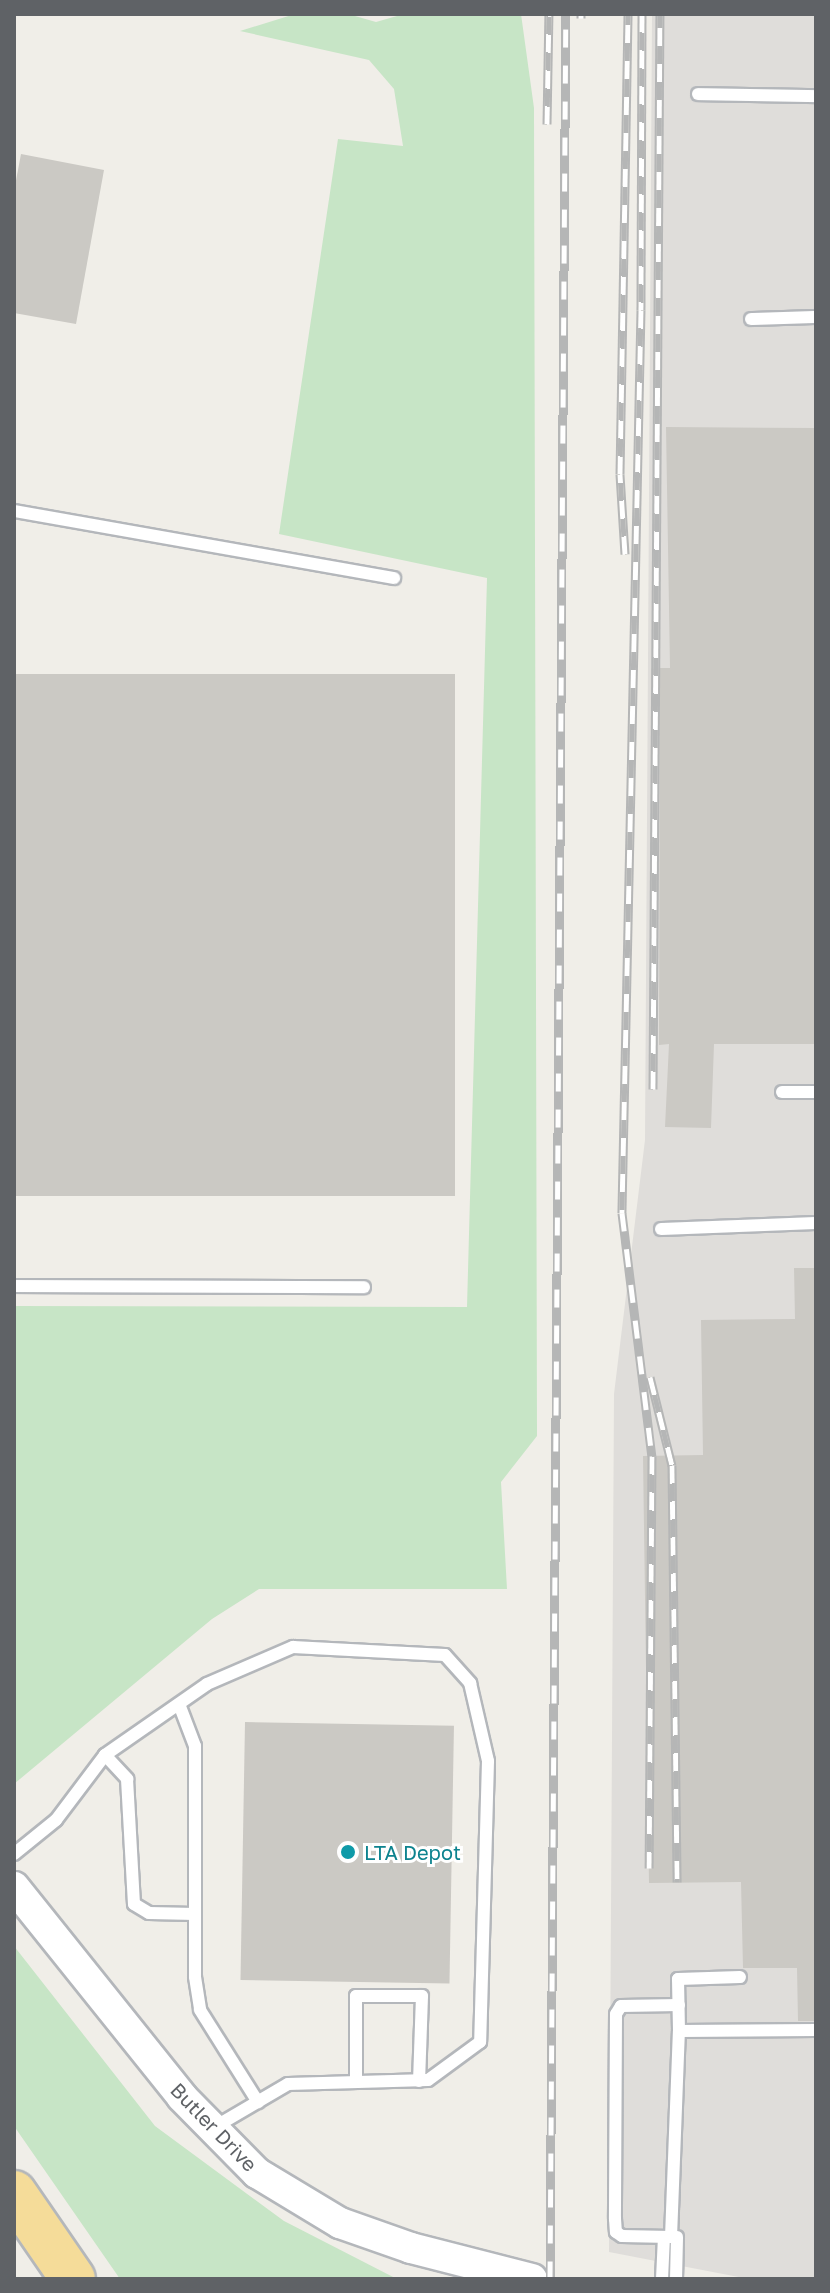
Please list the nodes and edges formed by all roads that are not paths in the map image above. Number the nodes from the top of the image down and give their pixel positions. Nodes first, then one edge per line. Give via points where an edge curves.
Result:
1 (698, 94) dead end
2 (816, 96) edge
3 (816, 317) edge
4 (751, 319) dead end
5 (14, 511) edge
6 (394, 578) dead end
7 (782, 1092) dead end
8 (816, 1092) edge
9 (816, 1223) edge
10 (661, 1229) dead end
11 (14, 1286) edge
12 (364, 1287) dead end
13 (179, 1704) junction
14 (105, 1755) junction
15 (14, 1854) edge
16 (14, 1887) edge
17 (195, 1914) junction
18 (740, 1977) dead end
19 (679, 2005) junction
20 (816, 2030) edge
21 (679, 2031) junction
22 (419, 2081) junction
23 (356, 2082) junction
24 (258, 2102) junction
25 (213, 2128) junction
26 (14, 2193) edge
27 (671, 2237) junction
28 (73, 2279) edge
29 (532, 2279) edge
30 (662, 2279) edge
31 (676, 2279) edge

1 - 2 lane
3 - 4 lane
5 - 6 lane
7 - 8 lane
9 - 10 lane
11 - 12 lane
13 - 14 lane
13 - 17 lane via 195,1746
13 - 22 lane via 207,1684 293,1647 445,1655 470,1683 488,1761 480,2042
14 - 15 lane via 56,1820
14 - 17 lane via 127,1779 134,1904 149,1913
16 - 25 street, Butler Drive via 182,2097
17 - 24 lane via 200,2010
18 - 19 lane via 682,1976
19 - 21 lane
19 - 27 lane via 621,2006 616,2014 616,2232
20 - 21 lane
21 - 27 lane
22 - 23 lane
22 - 23 lane via 422,1996 356,1996
23 - 24 lane via 288,2084
24 - 25 lane
25 - 29 street, Butler Drive via 257,2173 340,2223 411,2248
26 - 28 highway
27 - 30 lane
27 - 31 lane

